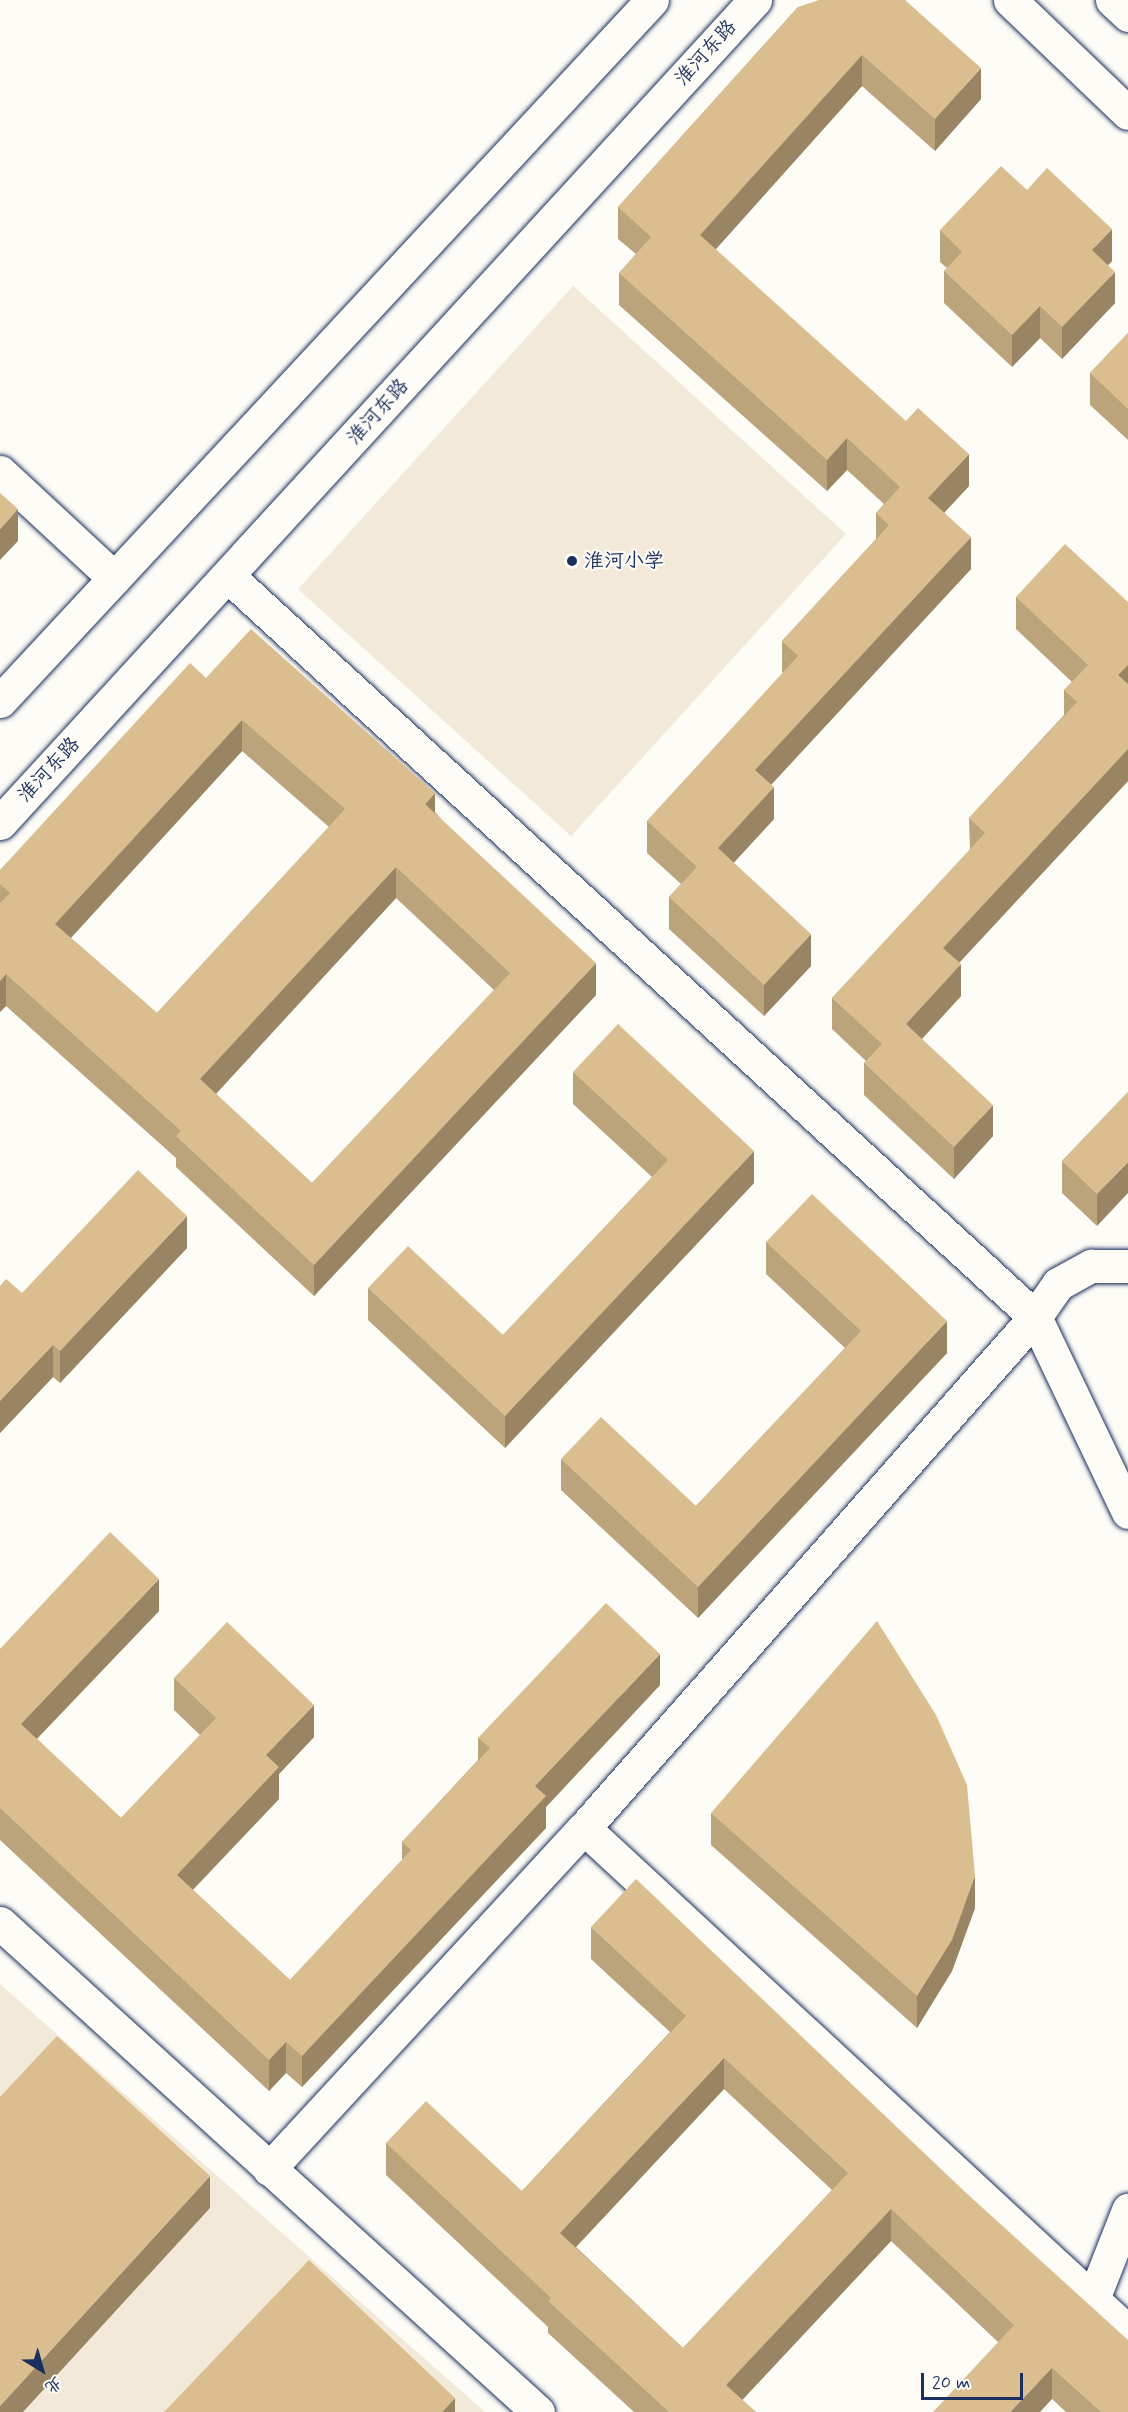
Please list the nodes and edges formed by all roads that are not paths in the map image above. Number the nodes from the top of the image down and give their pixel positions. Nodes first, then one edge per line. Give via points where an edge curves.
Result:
1 (652, 0) edge
2 (755, 0) edge
3 (1010, 0) edge
4 (1018, 0) edge
5 (1112, 0) edge
6 (1128, 15) edge
7 (1128, 81) edge
8 (1128, 113) edge
9 (0, 472) edge
10 (228, 576) junction
11 (114, 578) junction
12 (0, 701) edge
13 (0, 823) edge
14 (1128, 1266) edge
15 (1035, 1317) junction
16 (1128, 1512) edge
17 (584, 1828) junction
18 (0, 1923) edge
19 (269, 2169) junction
20 (1128, 2210) edge
21 (1093, 2299) junction
22 (1128, 2332) edge
23 (538, 2412) edge

1 - 11 main road
2 - 10 main road, 淮河东路
3 - 8 main road
4 - 7 main road via 1081,38
5 - 6 main road
9 - 11 main road
10 - 13 main road, 淮河东路
10 - 15 main road
11 - 12 main road
14 - 15 main road via 1091,1266 1058,1284
15 - 16 main road
15 - 17 main road
17 - 19 main road
17 - 21 main road
18 - 19 main road
19 - 23 main road
20 - 21 main road
21 - 22 main road

